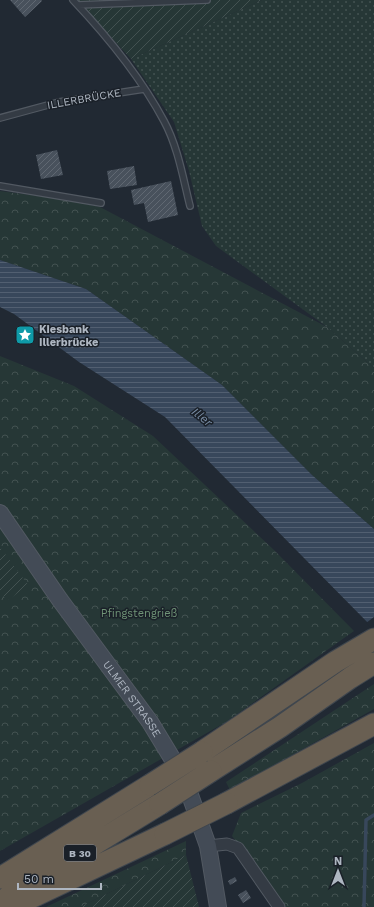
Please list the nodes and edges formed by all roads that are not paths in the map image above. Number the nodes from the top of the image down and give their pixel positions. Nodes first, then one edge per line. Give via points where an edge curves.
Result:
1 (73, 0) edge
2 (207, 0) edge
3 (78, 5) junction
4 (144, 89) junction
5 (0, 118) edge
6 (0, 186) edge
7 (101, 203) dead end
8 (190, 206) dead end
9 (0, 512) edge
10 (374, 630) edge
11 (374, 639) edge
12 (335, 662) junction
13 (374, 663) edge
14 (374, 724) edge
15 (208, 846) junction
16 (0, 878) edge
17 (0, 902) edge
18 (13, 907) edge
19 (218, 907) edge
20 (278, 907) edge

1 - 3 lane
2 - 3 lane
3 - 4 lane via 127,60
4 - 5 lane, ILLERBRÜCKE via 59,102
4 - 8 lane via 165,122 178,154
6 - 7 lane
9 - 15 main road, ULMER STRASSE via 60,600 150,722 184,778
10 - 12 highway
11 - 12 highway, B 30
12 - 16 highway, B 30, bridge via 202,752
13 - 17 highway, B 30, bridge via 280,728
14 - 18 highway, bridge via 227,804
15 - 19 main road, ULMER STRASSE
15 - 20 street via 227,844 238,848

